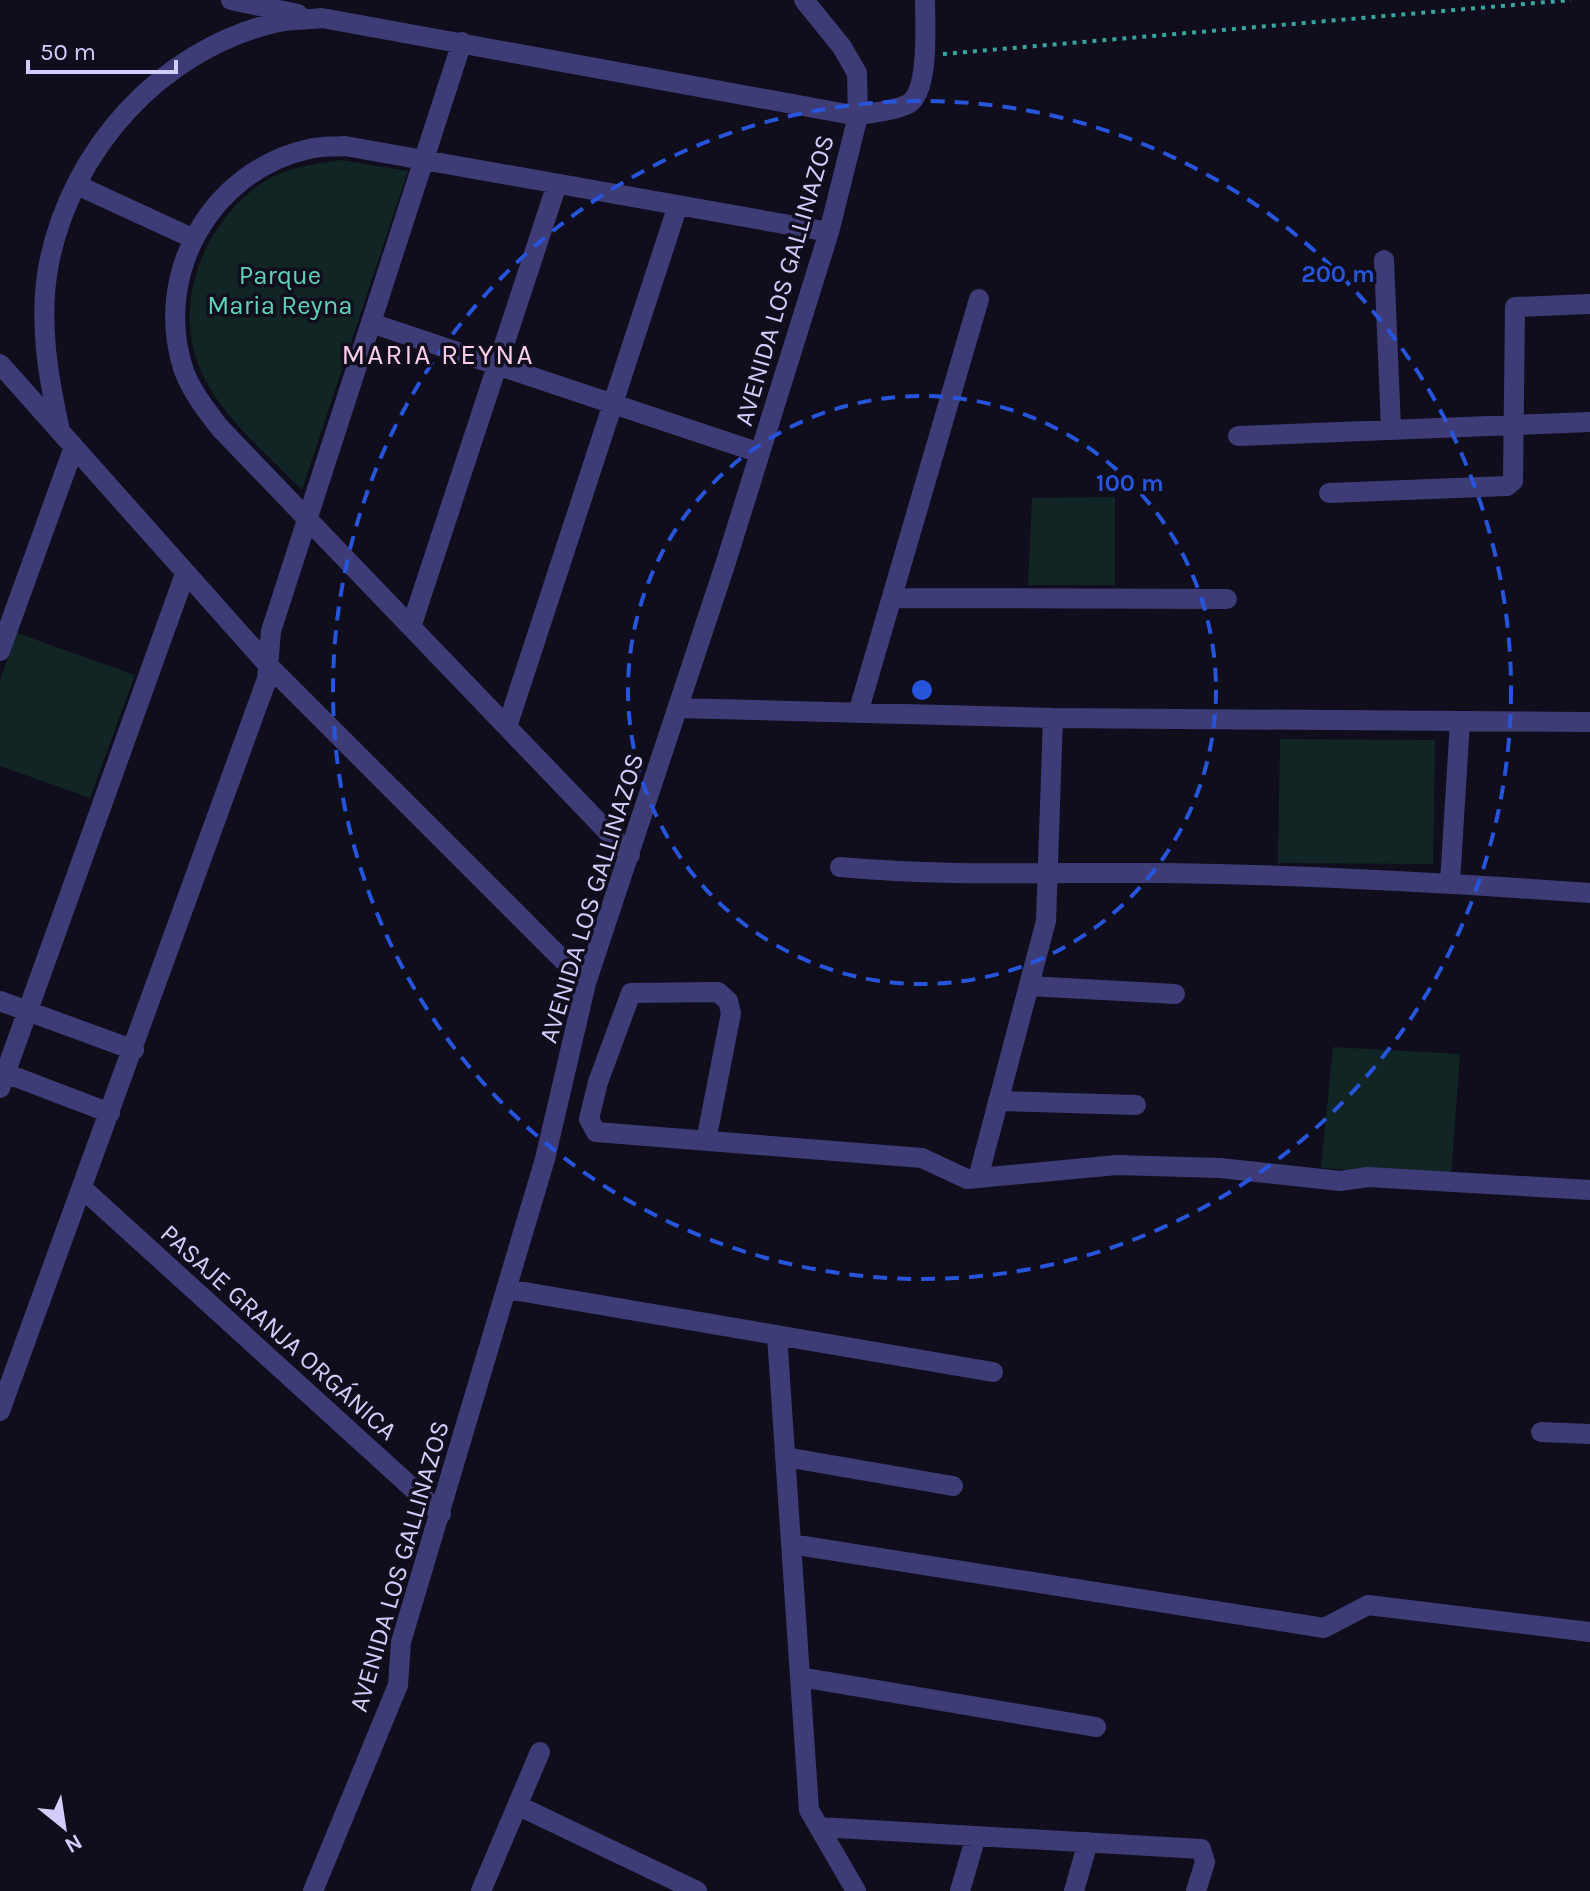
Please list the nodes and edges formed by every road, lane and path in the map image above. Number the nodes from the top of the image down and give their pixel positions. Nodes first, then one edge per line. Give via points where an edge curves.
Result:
1 (231, 0) edge
2 (804, 0) edge
3 (925, 0) edge
4 (1571, 0) edge
5 (322, 18) junction
6 (462, 42) junction
7 (924, 55) junction
8 (858, 116) junction
9 (424, 160) junction
10 (557, 184) junction
11 (77, 185) junction
12 (678, 205) junction
13 (829, 232) junction
14 (192, 238) junction
15 (1384, 260) dead end
16 (979, 299) dead end
17 (1590, 304) edge
18 (371, 323) junction
19 (0, 364) edge
20 (497, 365) junction
21 (613, 404) junction
22 (1590, 422) edge
23 (1515, 425) junction
24 (1391, 429) junction
25 (1238, 436) dead end
26 (67, 439) junction
27 (760, 453) junction
28 (1329, 493) dead end
29 (306, 518) junction
30 (185, 574) junction
31 (893, 598) junction
32 (1227, 599) dead end
33 (411, 627) junction
34 (0, 651) edge
35 (268, 665) junction
36 (682, 708) junction
37 (858, 713) junction
38 (1053, 718) junction
39 (1460, 721) junction
40 (1590, 722) edge
41 (507, 727) junction
42 (630, 855) junction
43 (840, 867) dead end
44 (1049, 874) junction
45 (1450, 883) junction
46 (1590, 893) edge
47 (586, 983) junction
48 (1029, 986) junction
49 (1175, 994) dead end
50 (0, 1001) edge
51 (28, 1011) junction
52 (134, 1050) junction
53 (2, 1077) edge
54 (998, 1101) junction
55 (1136, 1105) dead end
56 (110, 1113) junction
57 (706, 1141) junction
58 (978, 1178) junction
59 (82, 1188) junction
60 (1590, 1190) edge
61 (507, 1289) junction
62 (777, 1335) junction
63 (993, 1372) dead end
64 (0, 1409) edge
65 (1541, 1432) dead end
66 (1590, 1434) edge
67 (785, 1457) junction
68 (953, 1486) dead end
69 (441, 1514) junction
70 (791, 1544) junction
71 (1590, 1632) edge
72 (800, 1677) junction
73 (1096, 1727) dead end
74 (540, 1752) dead end
75 (519, 1806) junction
76 (819, 1827) junction
77 (976, 1836) junction
78 (1088, 1842) junction
79 (313, 1891) edge
80 (481, 1891) edge
81 (697, 1891) edge
82 (856, 1891) edge
83 (960, 1891) edge
84 (1074, 1891) edge
85 (1196, 1891) edge

1 - 5 street
2 - 8 street via 857,73
3 - 7 street, AVENIDA LOS GALLINAZOS
4 - 7 path
5 - 6 street
5 - 11 street via 275,22 192,57 125,110
6 - 8 street
6 - 9 street
7 - 8 street, AVENIDA LOS GALLINAZOS via 916,95 908,104
8 - 13 street, AVENIDA LOS GALLINAZOS
9 - 10 street
9 - 14 street via 345,146 310,148 271,162 236,184
9 - 18 street
10 - 12 street
10 - 20 street
11 - 14 street
11 - 26 street via 48,265 44,314 46,367
12 - 13 street
12 - 21 street
13 - 27 street, AVENIDA LOS GALLINAZOS
14 - 29 street via 179,275 175,310 185,373 220,428
15 - 24 street
16 - 31 street
17 - 23 street via 1515,307
18 - 20 street
18 - 29 street
19 - 26 street
20 - 21 street
20 - 33 street
21 - 27 street
21 - 41 street
22 - 23 street
23 - 24 street
23 - 28 street via 1513,481 1507,486
24 - 25 street
26 - 30 street
26 - 34 street
27 - 36 street, AVENIDA LOS GALLINAZOS
29 - 33 street
29 - 35 street via 271,631
30 - 35 street
30 - 51 street
31 - 32 street
31 - 37 street
33 - 41 street
35 - 47 street
35 - 52 street
36 - 37 street
36 - 42 street, AVENIDA LOS GALLINAZOS
37 - 38 street
38 - 39 street
38 - 44 street
39 - 40 street
39 - 45 street
41 - 42 street
42 - 47 street, AVENIDA LOS GALLINAZOS
43 - 44 street via 927,875
44 - 45 street
44 - 48 street via 1046,921
45 - 46 street
47 - 61 street, AVENIDA LOS GALLINAZOS via 545,1159
48 - 49 street
48 - 54 street
50 - 51 street
51 - 52 street
51 - 53 street
52 - 56 street
53 - 56 street
54 - 55 street
54 - 58 street
56 - 59 street
57 - 57 street via 731,1013 728,1001 718,992 631,993 598,1082 591,1127 596,1132
57 - 58 street via 922,1158 967,1179
58 - 60 street via 1117,1165 1220,1168 1340,1181 1368,1177
59 - 64 street
59 - 69 street, PASAJE GRANJA ORGÁNICA
61 - 62 street
61 - 69 street, AVENIDA LOS GALLINAZOS
62 - 63 street
62 - 67 street
65 - 66 street
67 - 68 street
67 - 70 street
69 - 79 street, AVENIDA LOS GALLINAZOS via 401,1642 398,1685
70 - 71 street via 1324,1628 1368,1605
70 - 72 street
72 - 73 street
72 - 76 street via 809,1810
74 - 75 street
75 - 80 street
75 - 81 street
76 - 77 street
76 - 82 street
77 - 78 street
77 - 83 street
78 - 84 street
78 - 85 street via 1201,1849 1205,1862

